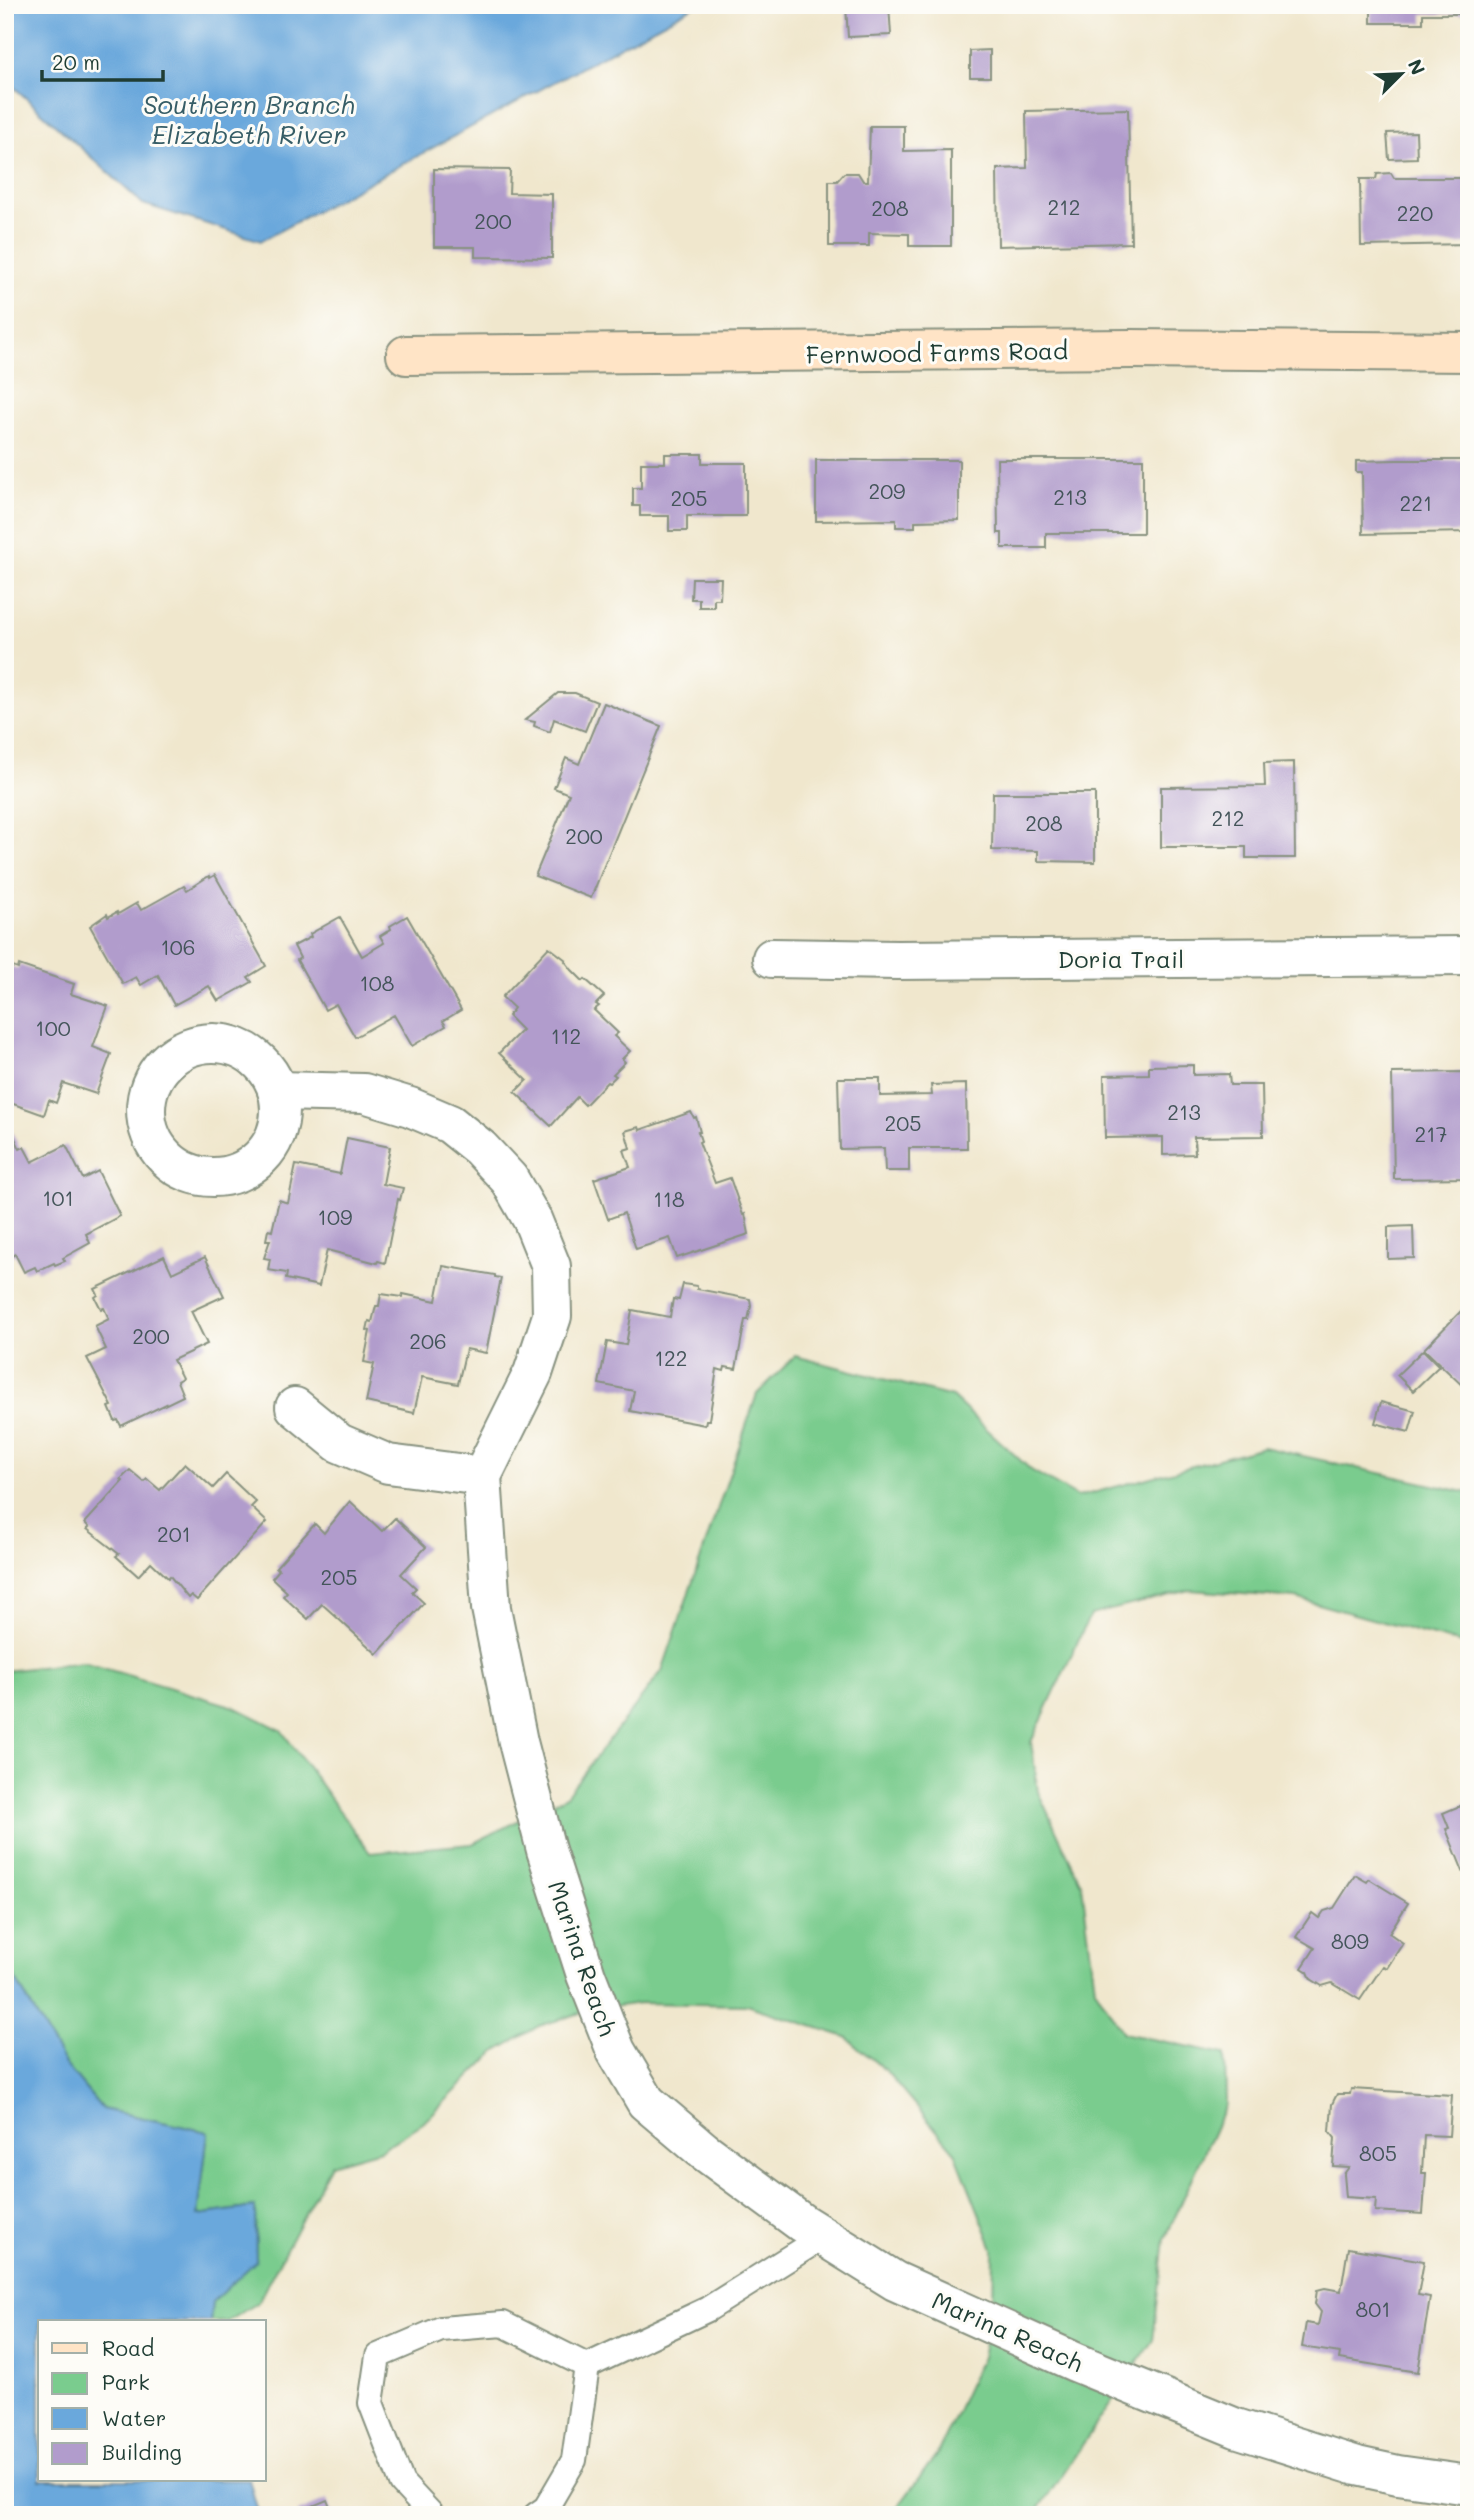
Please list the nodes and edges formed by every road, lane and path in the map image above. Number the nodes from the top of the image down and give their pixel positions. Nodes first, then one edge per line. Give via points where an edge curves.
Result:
1 (1469, 352) edge
2 (406, 355) dead end
3 (1469, 956) edge
4 (772, 958) dead end
5 (277, 1091) dead end
6 (295, 1407) dead end
7 (482, 1476) junction
8 (824, 2236) junction
9 (587, 2366) junction
10 (1469, 2484) edge
11 (432, 2515) edge
12 (536, 2515) edge

1 - 2 street, Fernwood Farms Road via 1130,349
3 - 4 street, Doria Trail
5 - 7 street via 364,1093 450,1124 509,1179 532,1219 551,1266 552,1315 533,1373
6 - 7 street via 339,1443 388,1464
7 - 8 street, Marina Reach via 491,1608 518,1742 546,1850 616,2051 646,2102 704,2151
8 - 9 lane via 708,2309
8 - 10 street, Marina Reach via 895,2281 1236,2428 1357,2466
9 - 11 lane via 503,2324 441,2329 378,2356 371,2403 402,2483
9 - 12 lane via 574,2460 546,2508

